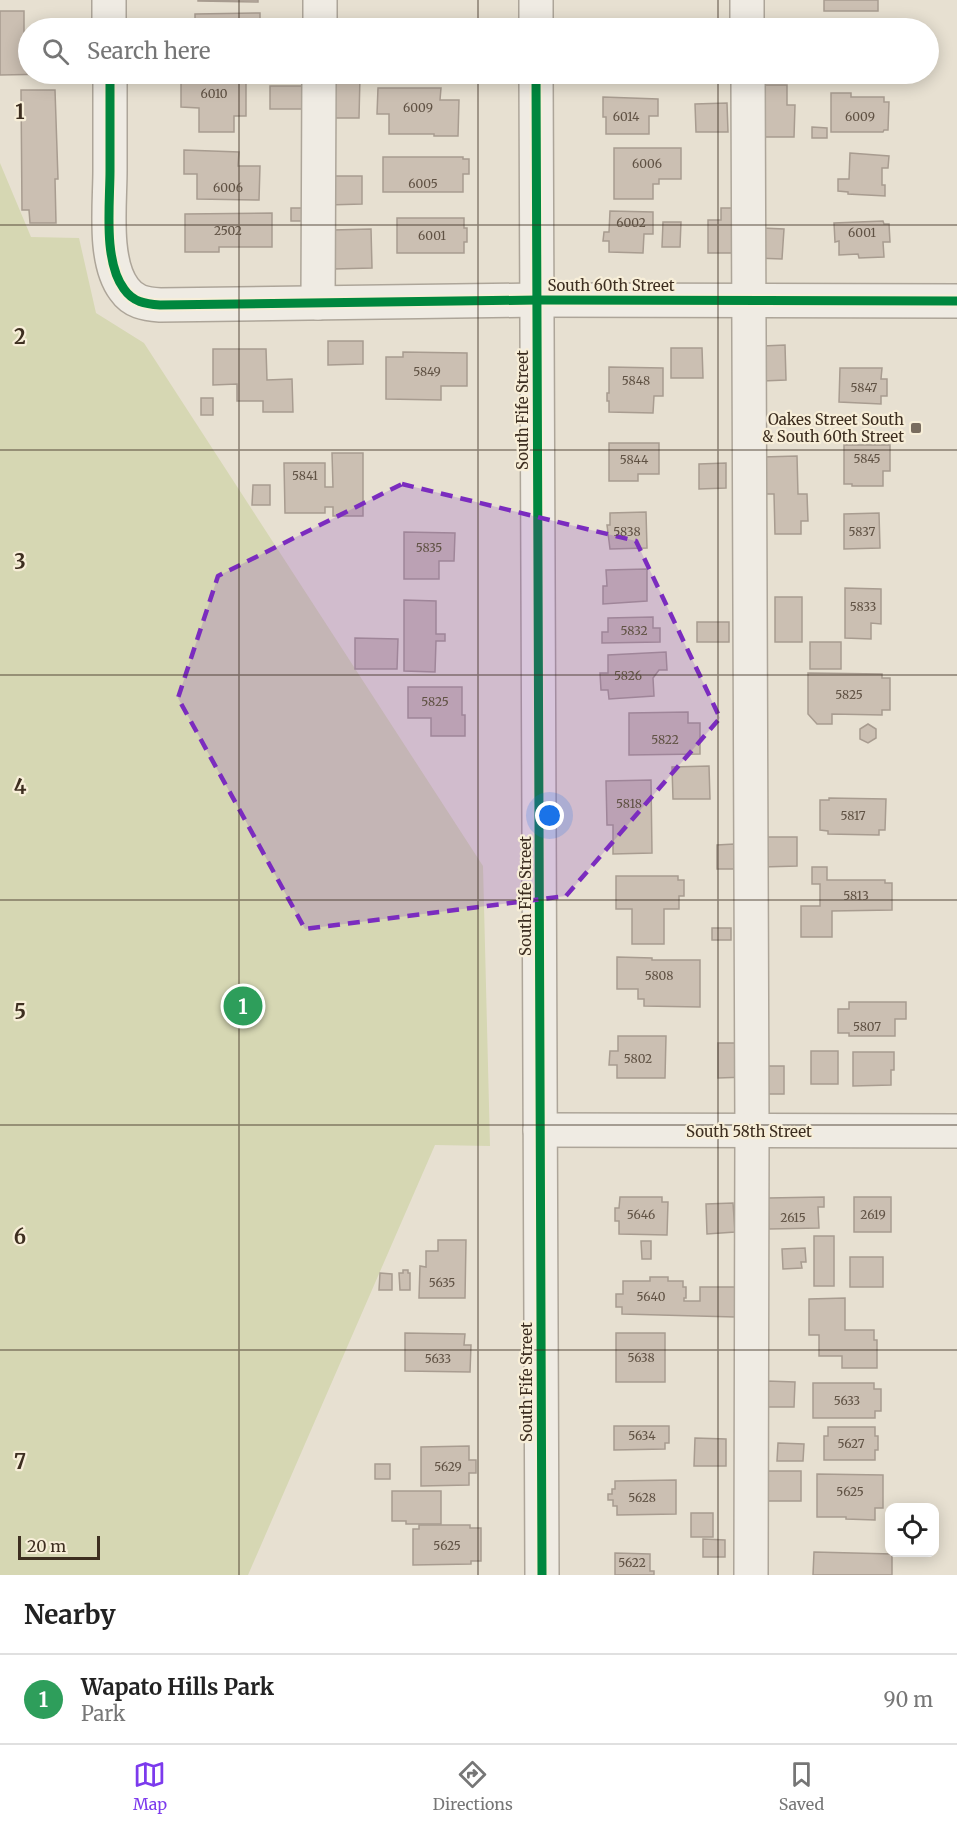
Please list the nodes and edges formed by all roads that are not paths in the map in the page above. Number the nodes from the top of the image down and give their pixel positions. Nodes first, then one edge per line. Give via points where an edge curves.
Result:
1 (109, 0) edge
2 (320, 0) edge
3 (536, 0) edge
4 (747, 0) edge
5 (110, 18) edge
6 (320, 18) edge
7 (536, 18) edge
8 (747, 18) edge
9 (110, 84) edge
10 (319, 84) edge
11 (536, 84) edge
12 (748, 84) edge
13 (537, 300) junction
14 (749, 300) junction
15 (957, 301) edge
16 (318, 303) junction
17 (540, 1130) junction
18 (752, 1130) junction
19 (957, 1131) edge
20 (542, 1575) edge
21 (751, 1575) edge

1 - 5 street
2 - 6 street
3 - 7 street
4 - 8 street
9 - 16 street, South 60th Street via 111,242 116,273 125,291 147,304
10 - 16 street
11 - 13 street, South Fife Street
12 - 14 street
13 - 14 street, South 60th Street
13 - 16 street, South 60th Street
13 - 17 street, South Fife Street
14 - 15 street, South 60th Street
14 - 18 street
17 - 18 street, South 58th Street
17 - 20 street, South Fife Street
18 - 19 street, South 58th Street
18 - 21 street

